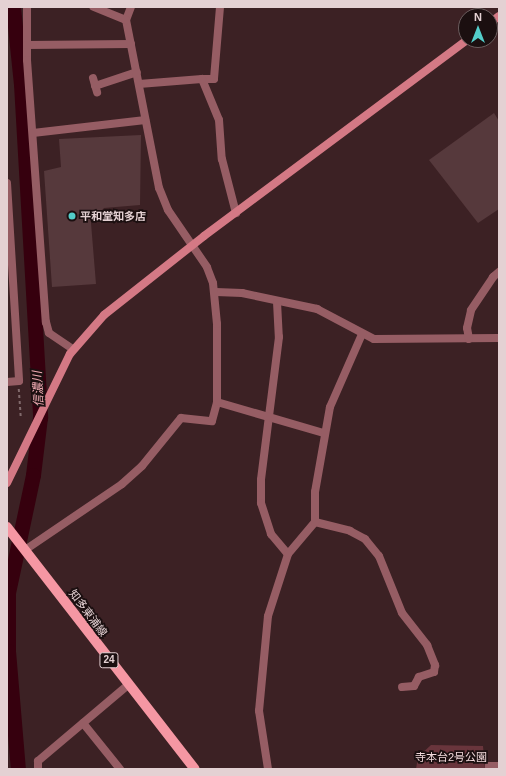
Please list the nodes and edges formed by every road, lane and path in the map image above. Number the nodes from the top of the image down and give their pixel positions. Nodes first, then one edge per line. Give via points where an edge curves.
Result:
1 (27, 7) edge
2 (94, 7) edge
3 (131, 7) edge
4 (220, 7) edge
5 (126, 20) junction
6 (27, 44) junction
7 (131, 44) junction
8 (458, 47) edge
9 (137, 72) junction
10 (202, 79) junction
11 (139, 84) junction
12 (95, 85) dead end
13 (145, 120) junction
14 (33, 133) junction
15 (7, 183) edge
16 (236, 213) junction
17 (192, 246) junction
18 (499, 272) edge
19 (216, 292) junction
20 (277, 302) junction
21 (362, 334) junction
22 (499, 338) edge
23 (469, 339) junction
24 (73, 350) junction
25 (19, 381) junction
26 (7, 382) edge
27 (217, 402) junction
28 (269, 416) junction
29 (21, 419) dead end
30 (324, 433) junction
31 (7, 483) edge
32 (315, 522) junction
33 (8, 529) edge
34 (25, 550) junction
35 (288, 554) junction
36 (128, 685) junction
37 (402, 687) dead end
38 (82, 723) junction
39 (499, 766) edge
40 (38, 769) edge
41 (120, 769) edge
42 (195, 769) edge
43 (268, 769) edge
44 (489, 769) edge

1 - 6 street
2 - 5 street
3 - 5 street
4 - 10 street via 214,79
5 - 7 street
6 - 7 street
6 - 14 street
7 - 9 street
8 - 16 street
9 - 11 street
9 - 12 street
10 - 11 street
10 - 16 street via 219,120 222,159
11 - 13 street
13 - 14 street
13 - 17 street via 159,188 168,210
14 - 24 street via 47,329
15 - 25 street
16 - 17 street
17 - 19 street via 206,267
17 - 24 street via 104,315
18 - 23 street via 471,310 467,328
19 - 20 street via 242,293
19 - 27 street
20 - 21 street via 317,309
20 - 28 street via 279,337
21 - 23 street via 374,339
21 - 30 street via 340,380
22 - 23 street
24 - 31 street via 46,399
25 - 26 street
25 - 29 path
27 - 28 street
27 - 34 street via 212,421 181,418 142,466 122,484
28 - 30 street
28 - 35 street via 261,480 261,504 271,534
30 - 32 street via 315,492
32 - 35 street
32 - 37 street via 350,531 365,539 379,556 402,613 427,645 435,665 434,672 420,677 414,686
33 - 34 main road, 知多東浦線 / 24
34 - 36 main road, 知多東浦線 / 24
35 - 43 street via 268,616 259,711
36 - 38 street
36 - 42 main road, 知多東浦線 / 24
38 - 40 street via 38,761
38 - 41 street
39 - 44 street via 489,766

